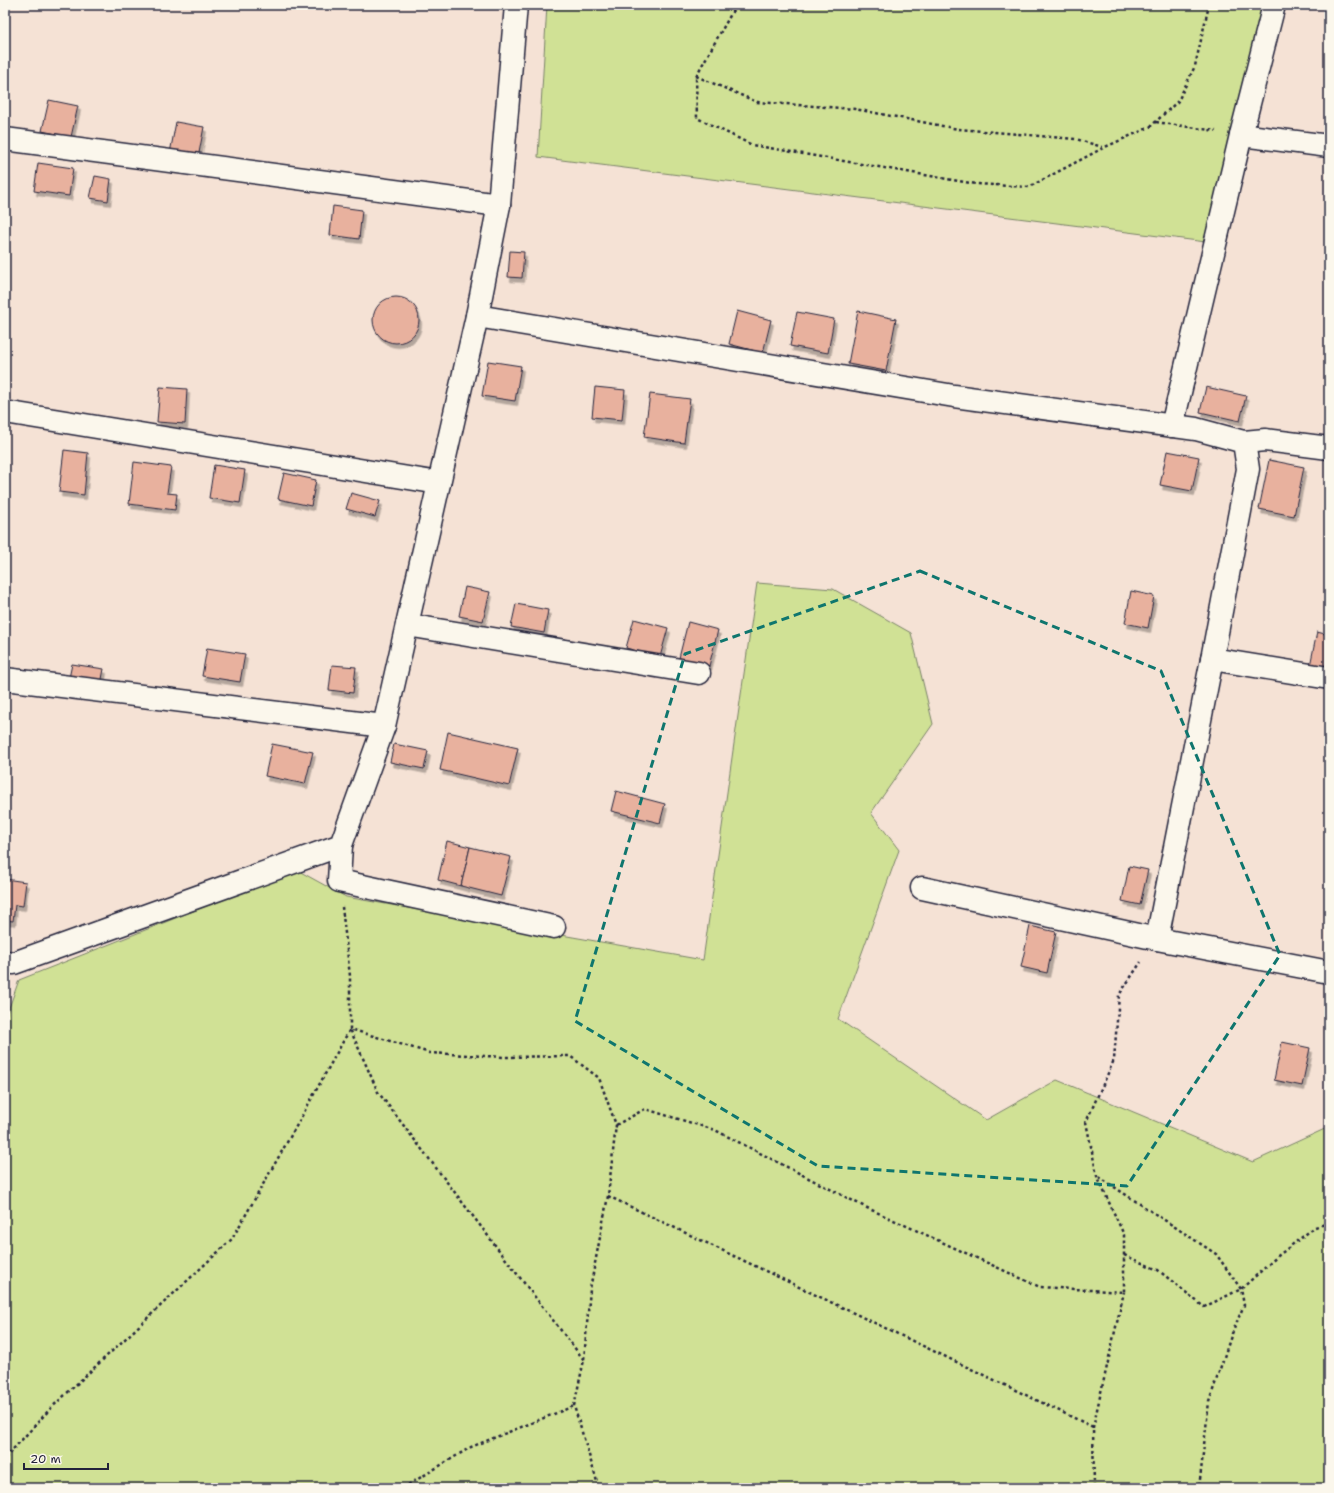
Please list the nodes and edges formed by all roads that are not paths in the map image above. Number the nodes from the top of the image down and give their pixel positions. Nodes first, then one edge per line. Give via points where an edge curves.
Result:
1 (516, 5) edge
2 (1274, 5) edge
3 (1241, 135) junction
4 (5, 139) edge
5 (1329, 146) edge
6 (499, 205) junction
7 (477, 316) junction
8 (5, 412) edge
9 (1172, 426) junction
10 (1244, 442) junction
11 (1329, 448) edge
12 (439, 483) junction
13 (407, 625) junction
14 (1212, 659) junction
15 (699, 673) dead end
16 (1329, 678) edge
17 (5, 679) edge
18 (384, 726) junction
19 (341, 845) junction
20 (922, 888) dead end
21 (554, 927) dead end
22 (1157, 939) junction
23 (5, 962) edge
24 (1329, 972) edge

1 - 6 street
2 - 3 street
3 - 5 street
3 - 9 street
4 - 6 street
6 - 7 street
7 - 9 street via 954,396
7 - 12 street
8 - 12 street
9 - 10 street via 1196,429
10 - 11 street via 1265,440
10 - 14 street via 1248,469
12 - 13 street
13 - 15 street
13 - 18 street
14 - 16 street
14 - 22 street
17 - 18 street
18 - 19 street
19 - 21 street via 339,882
19 - 23 street via 14,963
20 - 22 street
22 - 24 street

